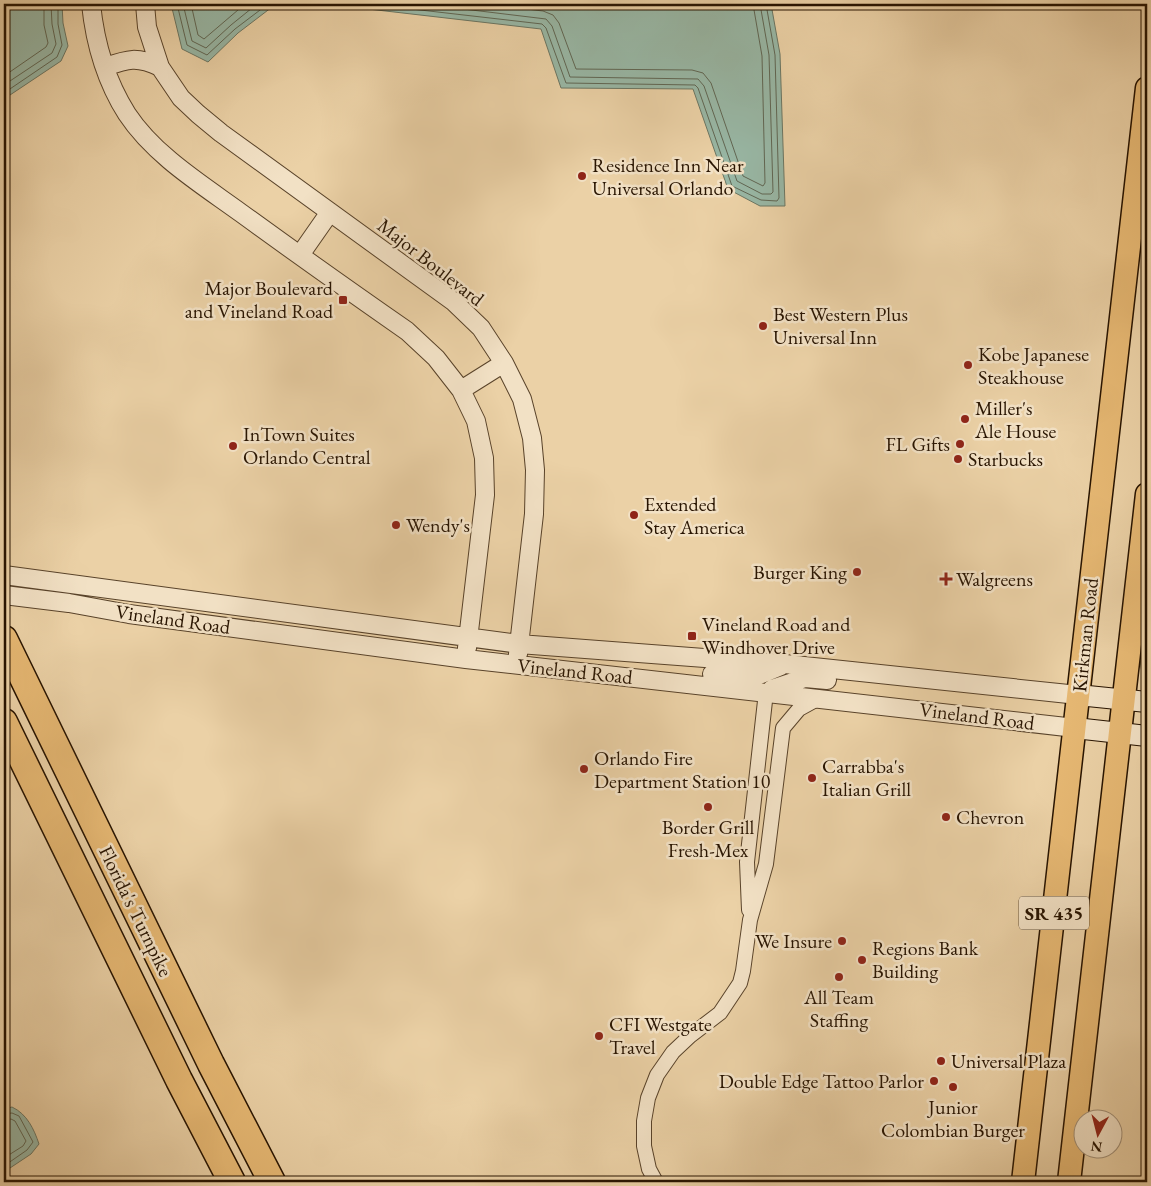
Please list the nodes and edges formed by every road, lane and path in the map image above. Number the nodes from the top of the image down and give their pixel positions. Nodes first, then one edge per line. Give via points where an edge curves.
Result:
1 (91, 4) edge
2 (145, 4) edge
3 (105, 67) junction
4 (160, 67) junction
5 (1147, 88) edge
6 (330, 212) junction
7 (300, 255) junction
8 (504, 363) junction
9 (461, 390) junction
10 (1147, 494) edge
11 (7, 576) edge
12 (12, 596) edge
13 (468, 638) junction
14 (4, 639) edge
15 (519, 644) junction
16 (466, 659) junction
17 (785, 664) junction
18 (517, 665) junction
19 (891, 675) junction
20 (614, 676) junction
21 (766, 692) junction
22 (1078, 695) junction
23 (820, 698) junction
24 (1124, 700) junction
25 (1147, 702) edge
26 (4, 722) edge
27 (1075, 728) junction
28 (1120, 733) junction
29 (1147, 736) edge
30 (747, 862) junction
31 (766, 864) junction
32 (750, 920) junction
33 (232, 1182) edge
34 (272, 1182) edge
35 (656, 1182) edge
36 (1023, 1182) edge
37 (1069, 1182) edge

1 - 3 street
2 - 4 street, Major Boulevard via 147,27
3 - 4 street via 140,59
3 - 7 street via 109,82 128,115 152,144
4 - 6 street, Major Boulevard via 181,98 198,114
5 - 22 main road, Kirkman Road / SR 435
6 - 7 street
6 - 8 street, Major Boulevard via 454,302 481,328
7 - 9 street via 407,331 436,358
8 - 9 street
8 - 15 street, Major Boulevard via 522,399 532,438 535,470 534,514
9 - 13 street via 476,421 484,458 486,495
10 - 24 main road, SR 435
11 - 13 street, Vineland Road
12 - 16 street, Vineland Road
13 - 15 street, Vineland Road
13 - 16 street
14 - 34 highway, Florida's Turnpike
15 - 17 street, Vineland Road
15 - 18 street, Major Boulevard
16 - 18 street, Vineland Road
17 - 19 street, Vineland Road
17 - 20 street via 752,678 684,671
18 - 20 street, Vineland Road
19 - 21 street via 861,683 805,678
19 - 22 street, Vineland Road
20 - 21 street, Vineland Road
21 - 23 street, Vineland Road
21 - 30 street
22 - 24 main road, Vineland Road
22 - 27 main road, Kirkman Road / SR 435
23 - 27 street, Vineland Road
23 - 31 street via 799,709 783,728
24 - 25 main road, Vineland Road
24 - 28 main road, SR 435
26 - 33 highway, Florida's Turnpike
27 - 28 main road, Vineland Road
27 - 36 main road, Kirkman Road / SR 435
28 - 29 main road, Vineland Road
28 - 37 main road, SR 435
30 - 31 street
30 - 32 street
31 - 32 street
32 - 35 street via 744,971 738,988 720,1013 673,1052 652,1086 645,1109 643,1133 646,1158

